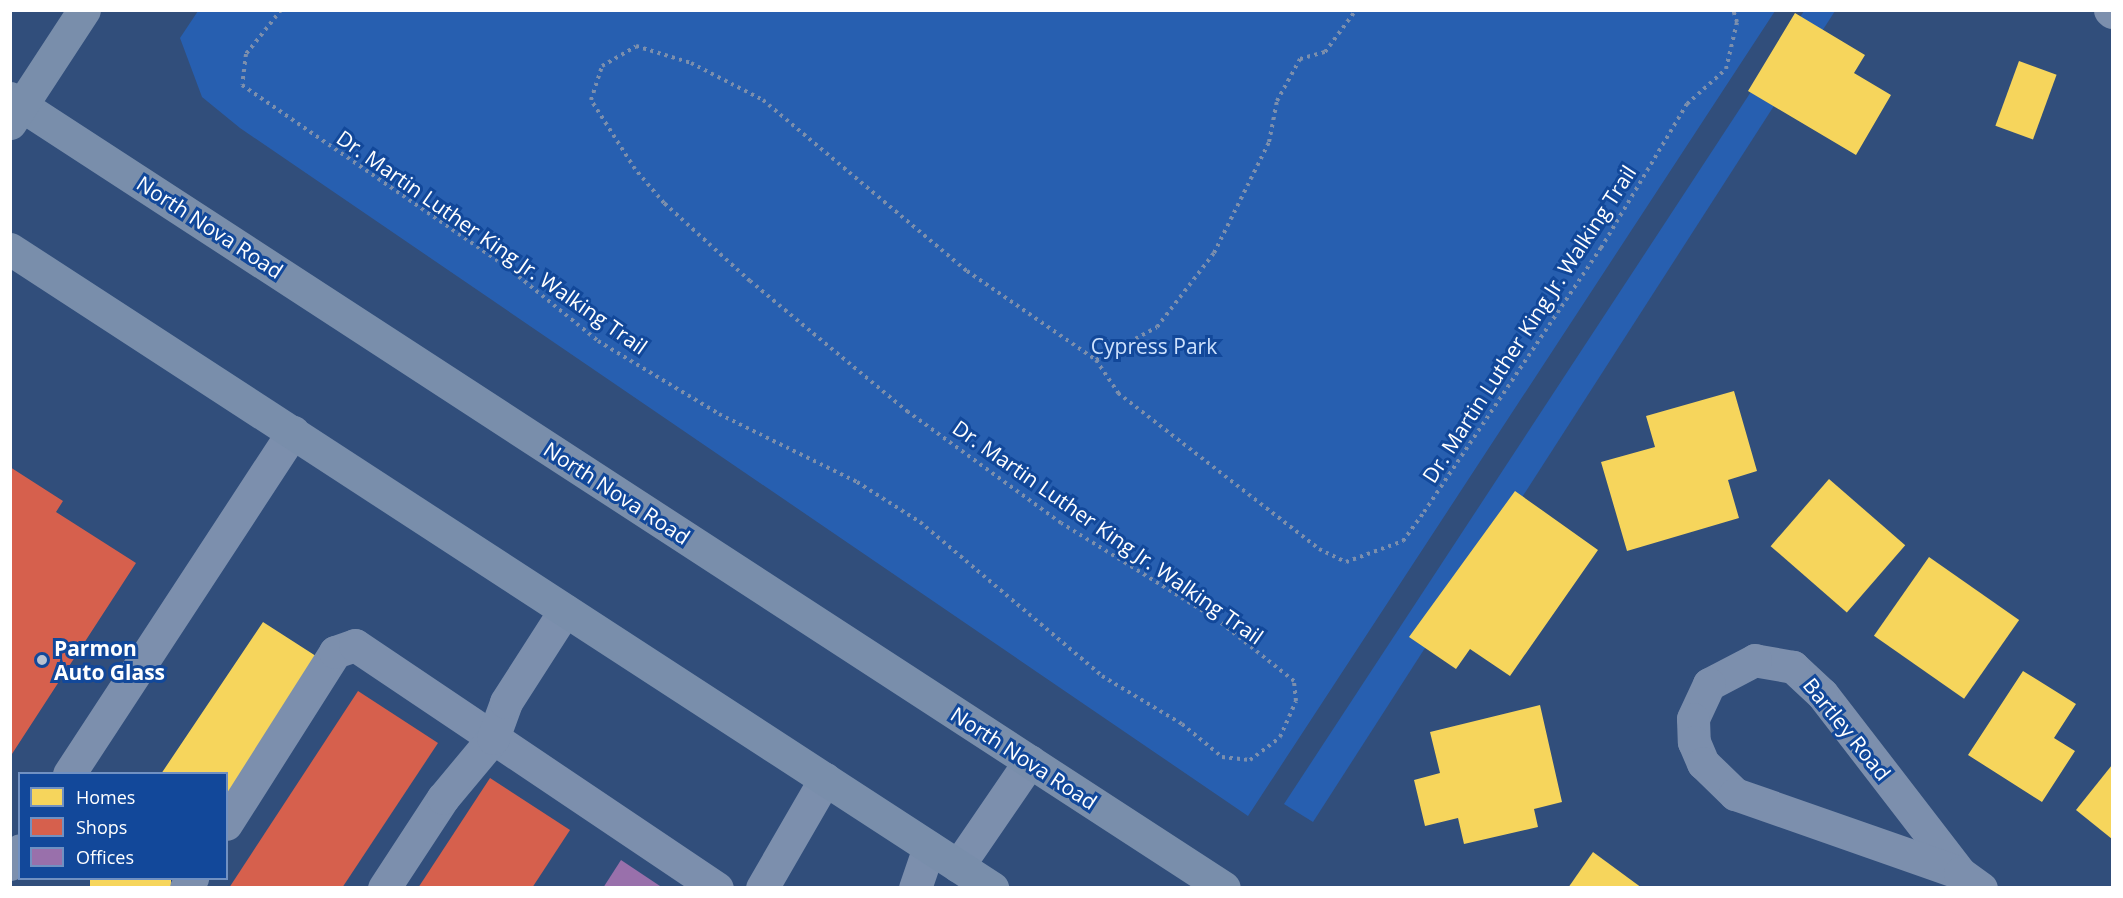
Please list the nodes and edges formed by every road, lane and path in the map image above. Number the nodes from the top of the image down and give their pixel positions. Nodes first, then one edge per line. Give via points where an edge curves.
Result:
1 (84, 10) edge
2 (281, 10) edge
3 (1356, 10) edge
4 (1733, 10) edge
5 (14, 109) edge
6 (10, 249) edge
7 (1096, 360) junction
8 (293, 432) junction
9 (566, 610) junction
10 (493, 738) junction
11 (1030, 761) junction
12 (70, 772) edge
13 (825, 779) junction
14 (228, 821) edge
15 (930, 847) junction
16 (958, 866) junction
17 (1970, 880) edge
18 (384, 888) edge
19 (717, 888) edge
20 (762, 888) edge
21 (915, 888) edge
22 (992, 888) edge
23 (1224, 888) edge

1 - 5 main road
2 - 7 path, Dr. Martin Luther King Jr. Walking Trail via 246,54 242,85 507,267 598,341 719,414 858,482 920,522 1102,676 1182,724 1222,757 1250,760 1280,737 1296,701 1294,681 1216,619 1061,523 908,412 750,281 664,204 635,168 591,100 602,66 636,46 691,63 763,100 967,271
3 - 7 path via 1325,52 1300,59 1277,101 1269,142 1214,253 1156,327
4 - 7 path, Dr. Martin Luther King Jr. Walking Trail via 1737,22 1726,69 1687,104 1601,248 1403,541 1346,562 1319,549 1118,393
5 - 11 main road, North Nova Road
6 - 8 main road
8 - 9 main road
8 - 12 street
9 - 10 street via 506,702
9 - 13 main road
10 - 14 street via 355,645 335,652
10 - 18 street via 443,798
10 - 19 street
11 - 16 street
11 - 23 main road, North Nova Road
13 - 15 main road
13 - 20 street
15 - 16 main road
15 - 21 street
16 - 22 main road
17 - 17 street, Bartley Road via 1735,794 1703,763 1694,742 1693,719 1709,684 1755,660 1793,667 1822,694

